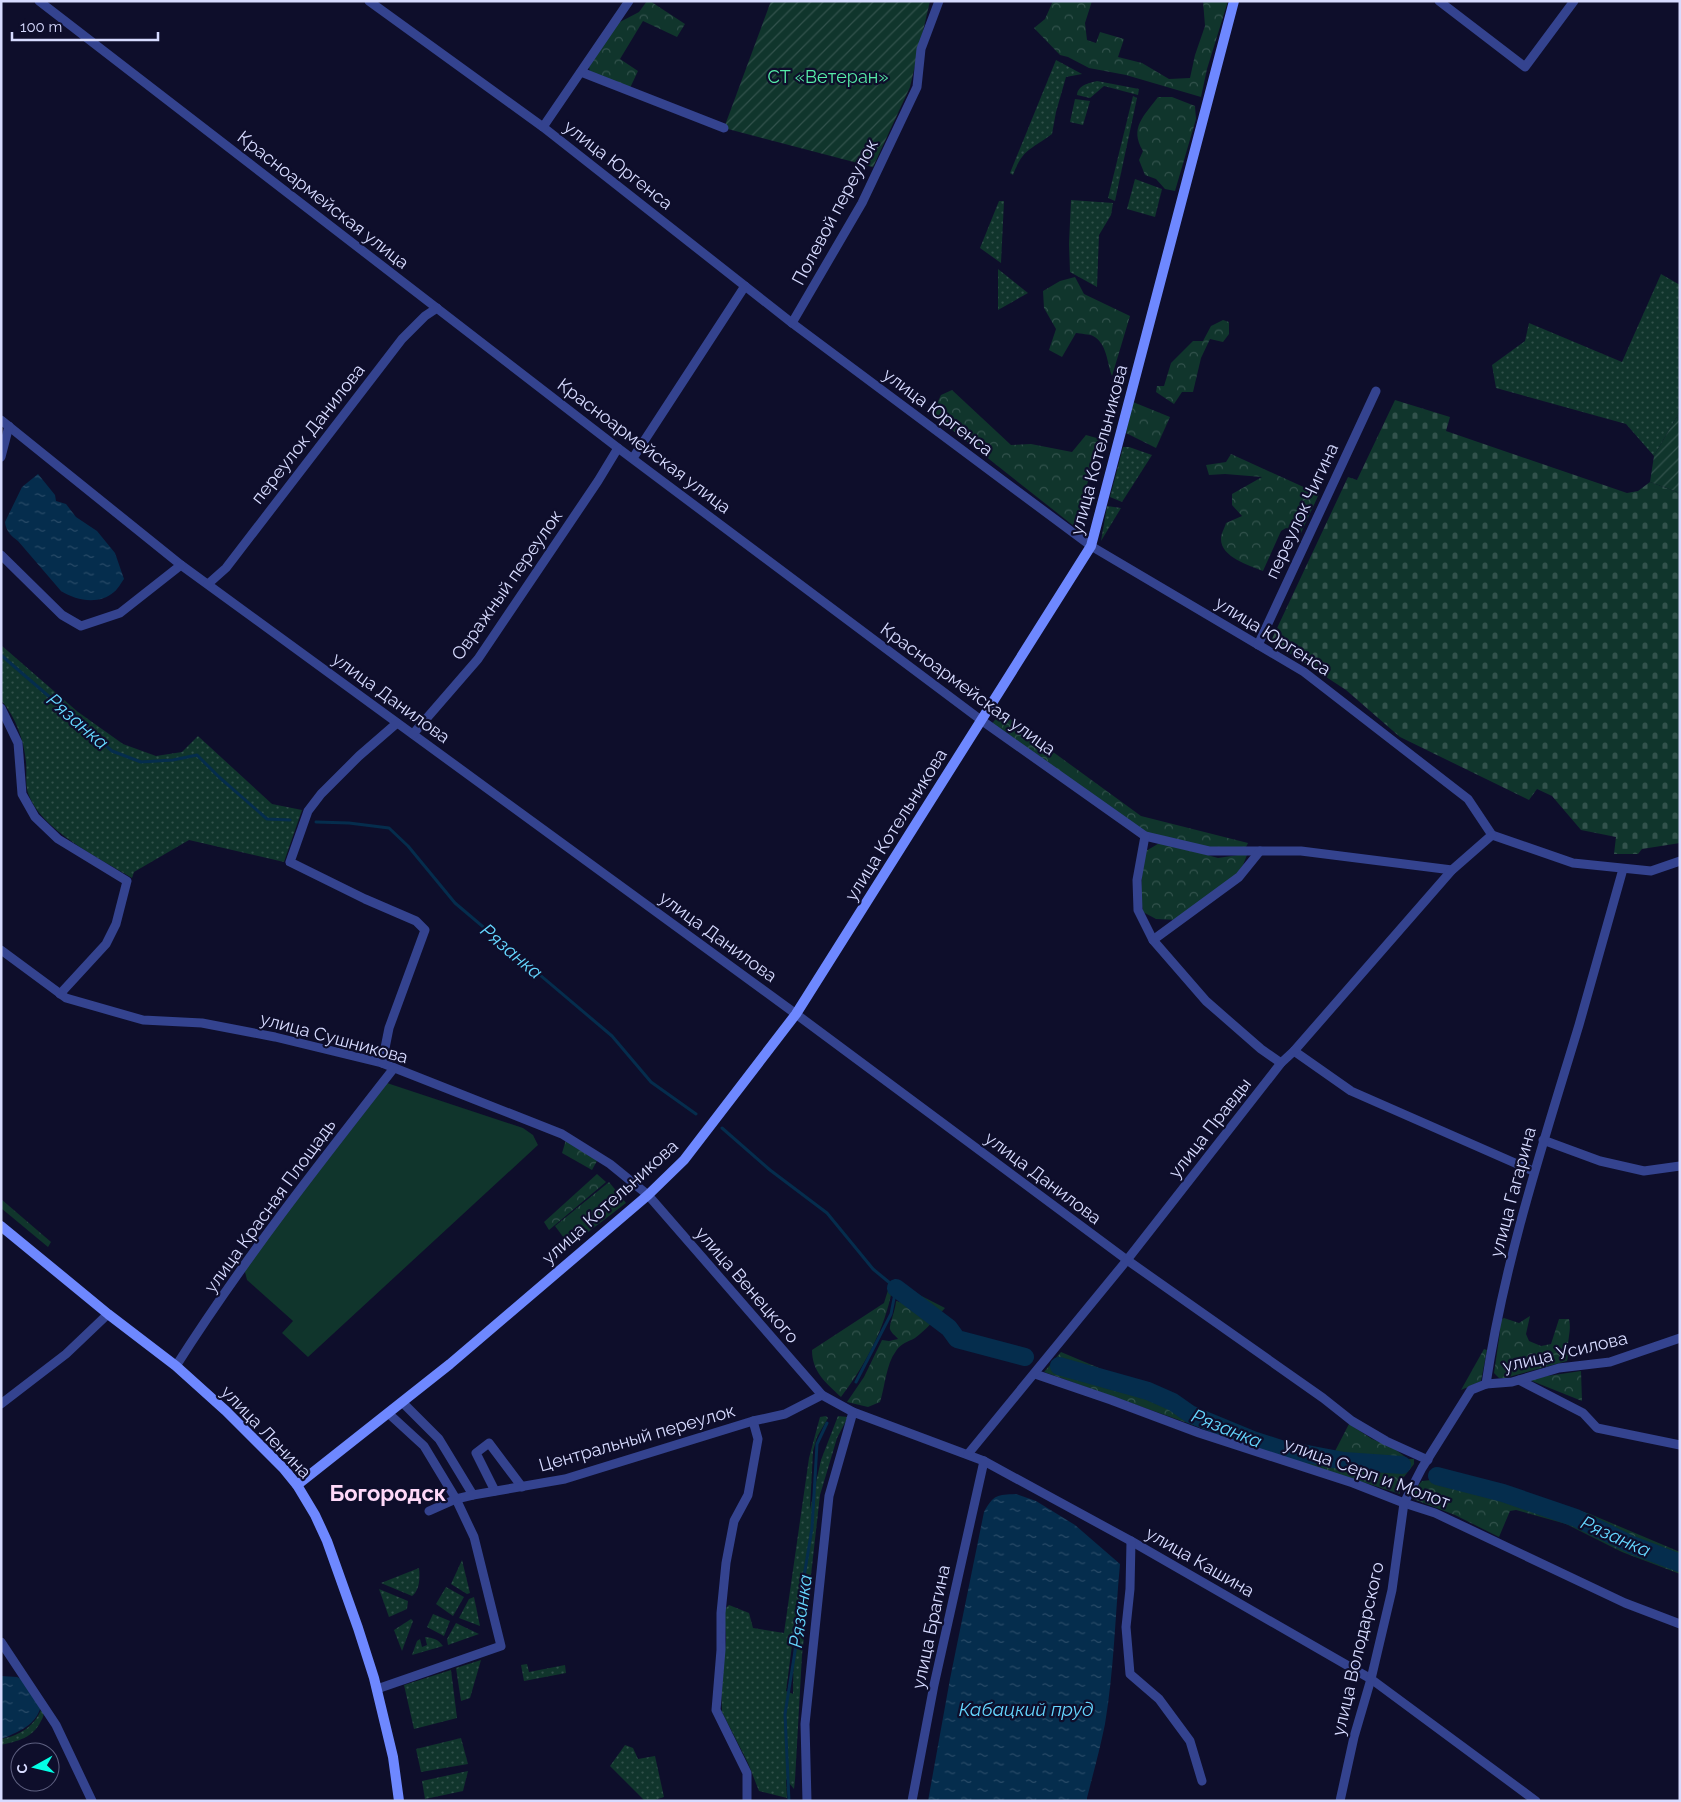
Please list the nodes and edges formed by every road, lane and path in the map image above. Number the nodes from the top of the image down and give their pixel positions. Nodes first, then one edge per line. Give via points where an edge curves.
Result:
1 (39, 1) edge
2 (369, 1) edge
3 (629, 1) edge
4 (939, 1) edge
5 (1234, 1) edge
6 (1439, 1) edge
7 (1574, 1) edge
8 (581, 72) junction
9 (543, 127) junction
10 (724, 128) dead end
11 (745, 286) junction
12 (437, 308) junction
13 (792, 323) junction
14 (1376, 391) dead end
15 (1, 420) edge
16 (9, 426) junction
17 (618, 448) junction
18 (1, 457) edge
19 (633, 458) junction
20 (1091, 546) junction
21 (1, 555) edge
22 (181, 565) junction
23 (208, 584) junction
24 (1258, 645) junction
25 (1, 708) edge
26 (981, 720) junction
27 (398, 723) junction
28 (412, 734) junction
29 (1492, 835) junction
30 (1145, 836) junction
31 (1260, 851) junction
32 (1680, 861) edge
33 (1623, 869) junction
34 (1452, 870) junction
35 (1154, 940) junction
36 (1, 950) edge
37 (60, 994) junction
38 (796, 1014) junction
39 (1294, 1051) junction
40 (1281, 1062) junction
41 (382, 1063) junction
42 (394, 1068) junction
43 (1543, 1140) junction
44 (1680, 1166) edge
45 (1533, 1171) junction
46 (648, 1195) junction
47 (1, 1226) edge
48 (1127, 1260) junction
49 (108, 1314) junction
50 (1680, 1338) edge
51 (176, 1366) junction
52 (1035, 1374) junction
53 (1519, 1380) junction
54 (1486, 1384) junction
55 (822, 1395) junction
56 (402, 1402) junction
57 (1, 1404) edge
58 (853, 1412) junction
59 (388, 1413) junction
60 (753, 1421) junction
61 (1680, 1445) edge
62 (968, 1454) junction
63 (1428, 1460) junction
64 (984, 1462) junction
65 (297, 1485) junction
66 (522, 1487) junction
67 (495, 1491) junction
68 (473, 1495) junction
69 (456, 1499) junction
70 (1404, 1503) junction
71 (429, 1511) dead end
72 (1130, 1541) junction
73 (1680, 1624) edge
74 (1, 1642) edge
75 (1371, 1679) junction
76 (377, 1688) junction
77 (1202, 1781) dead end
78 (92, 1801) edge
79 (399, 1801) edge
80 (747, 1801) edge
81 (807, 1801) edge
82 (912, 1801) edge
83 (1340, 1801) edge
84 (1536, 1801) edge

1 - 12 street, Красноармейская улица
2 - 9 street, улица Юргенса
3 - 8 street
4 - 13 street, Полевой переулок via 920,50 917,87 862,203
5 - 20 street, улица Котельникова
6 - 7 street via 1525,67
8 - 9 street
8 - 10 street
9 - 11 street, улица Юргенса
11 - 13 street, улица Юргенса
11 - 19 street
12 - 17 street, Красноармейская улица
12 - 23 street, переулок Данилова via 402,339 226,568
13 - 20 street, улица Юргенса
14 - 24 street, переулок Чигина
15 - 16 street, улица Данилова
16 - 18 street
16 - 22 street, улица Данилова
17 - 19 street, Красноармейская улица
17 - 28 street, Овражный переулок via 478,659
19 - 26 street, Красноармейская улица
20 - 24 street, улица Юргенса
20 - 26 street, улица Котельникова
21 - 22 street via 62,615 82,626 120,613
22 - 23 street, улица Данилова
23 - 27 street, улица Данилова
24 - 29 street, улица Юргенса via 1304,672 1468,799
25 - 37 street via 18,744 22,794 34,817 58,839 127,881 116,924 106,944
26 - 30 street, Красноармейская улица
26 - 38 street, улица Котельникова
27 - 28 street, улица Данилова
27 - 41 street via 321,794 308,811 290,862 416,921 425,930 389,1028
28 - 38 street, улица Данилова
29 - 33 street via 1574,863
29 - 34 street, улица Правды
30 - 31 street, Красноармейская улица via 1208,851
30 - 35 street via 1137,880 1138,910
31 - 34 street, Красноармейская улица via 1302,851
31 - 35 street via 1239,877
32 - 33 street via 1651,871
33 - 43 street, улица Гагарина
34 - 39 street, улица Правды
35 - 40 street via 1206,1001 1261,1049
36 - 37 street, улица Сушникова
37 - 41 street, улица Сушникова via 142,1020 202,1023
38 - 46 street, улица Котельникова via 684,1160
38 - 48 street, улица Данилова
39 - 40 street, улица Правды
39 - 45 street via 1351,1091
40 - 48 street, улица Правды
41 - 42 street, улица Сушникова
42 - 46 street, улица Сушникова via 562,1134 610,1164
42 - 51 street, улица Красная Площадь via 238,1272
43 - 44 street via 1600,1161 1644,1171
43 - 45 street, улица Гагарина
45 - 54 street, улица Гагарина via 1492,1343
46 - 55 street, улица Венецкого
46 - 56 street, улица Котельникова
47 - 49 street, улица Ленина
48 - 52 street, улица Правды
48 - 63 street, улица Данилова via 1352,1421
49 - 51 street, улица Ленина
49 - 57 street via 66,1354
50 - 53 street, улица Усилова via 1610,1362 1559,1368
51 - 65 street, улица Ленина via 232,1417
52 - 62 street, улица Правды
52 - 70 street, улица Серп и Молот
53 - 54 street, улица Усилова
53 - 61 street via 1583,1413 1597,1428
54 - 63 street via 1471,1390
55 - 58 street, улица Кашина
55 - 60 street, Центральный переулок via 785,1414
56 - 59 street, улица Котельникова
56 - 68 street via 439,1439
58 - 62 street, улица Кашина
58 - 81 street via 829,1496 805,1724
59 - 65 street, улица Котельникова
59 - 69 street via 424,1446
60 - 66 street, Центральный переулок via 565,1479
60 - 80 street via 758,1439 748,1494 734,1521 726,1563 716,1710 746,1772
62 - 64 street, улица Кашина
63 - 70 street
64 - 72 street, улица Кашина
64 - 82 street, улица Брагина via 934,1685
65 - 76 street, улица Ленина via 327,1541
66 - 67 street, Центральный переулок
66 - 67 street via 489,1444 476,1453
67 - 68 street, Центральный переулок
68 - 69 street, Центральный переулок
69 - 71 street, Центральный переулок
69 - 76 street via 474,1537 501,1646
70 - 73 street, улица Серп и Молот via 1435,1513 1624,1603
70 - 75 street, улица Володарского via 1392,1590
72 - 75 street, улица Кашина
72 - 77 street via 1126,1627 1130,1674 1159,1699 1190,1741
74 - 78 street via 56,1726
75 - 83 street, улица Володарского
75 - 84 street, улица Кашина
76 - 79 street, улица Ленина

